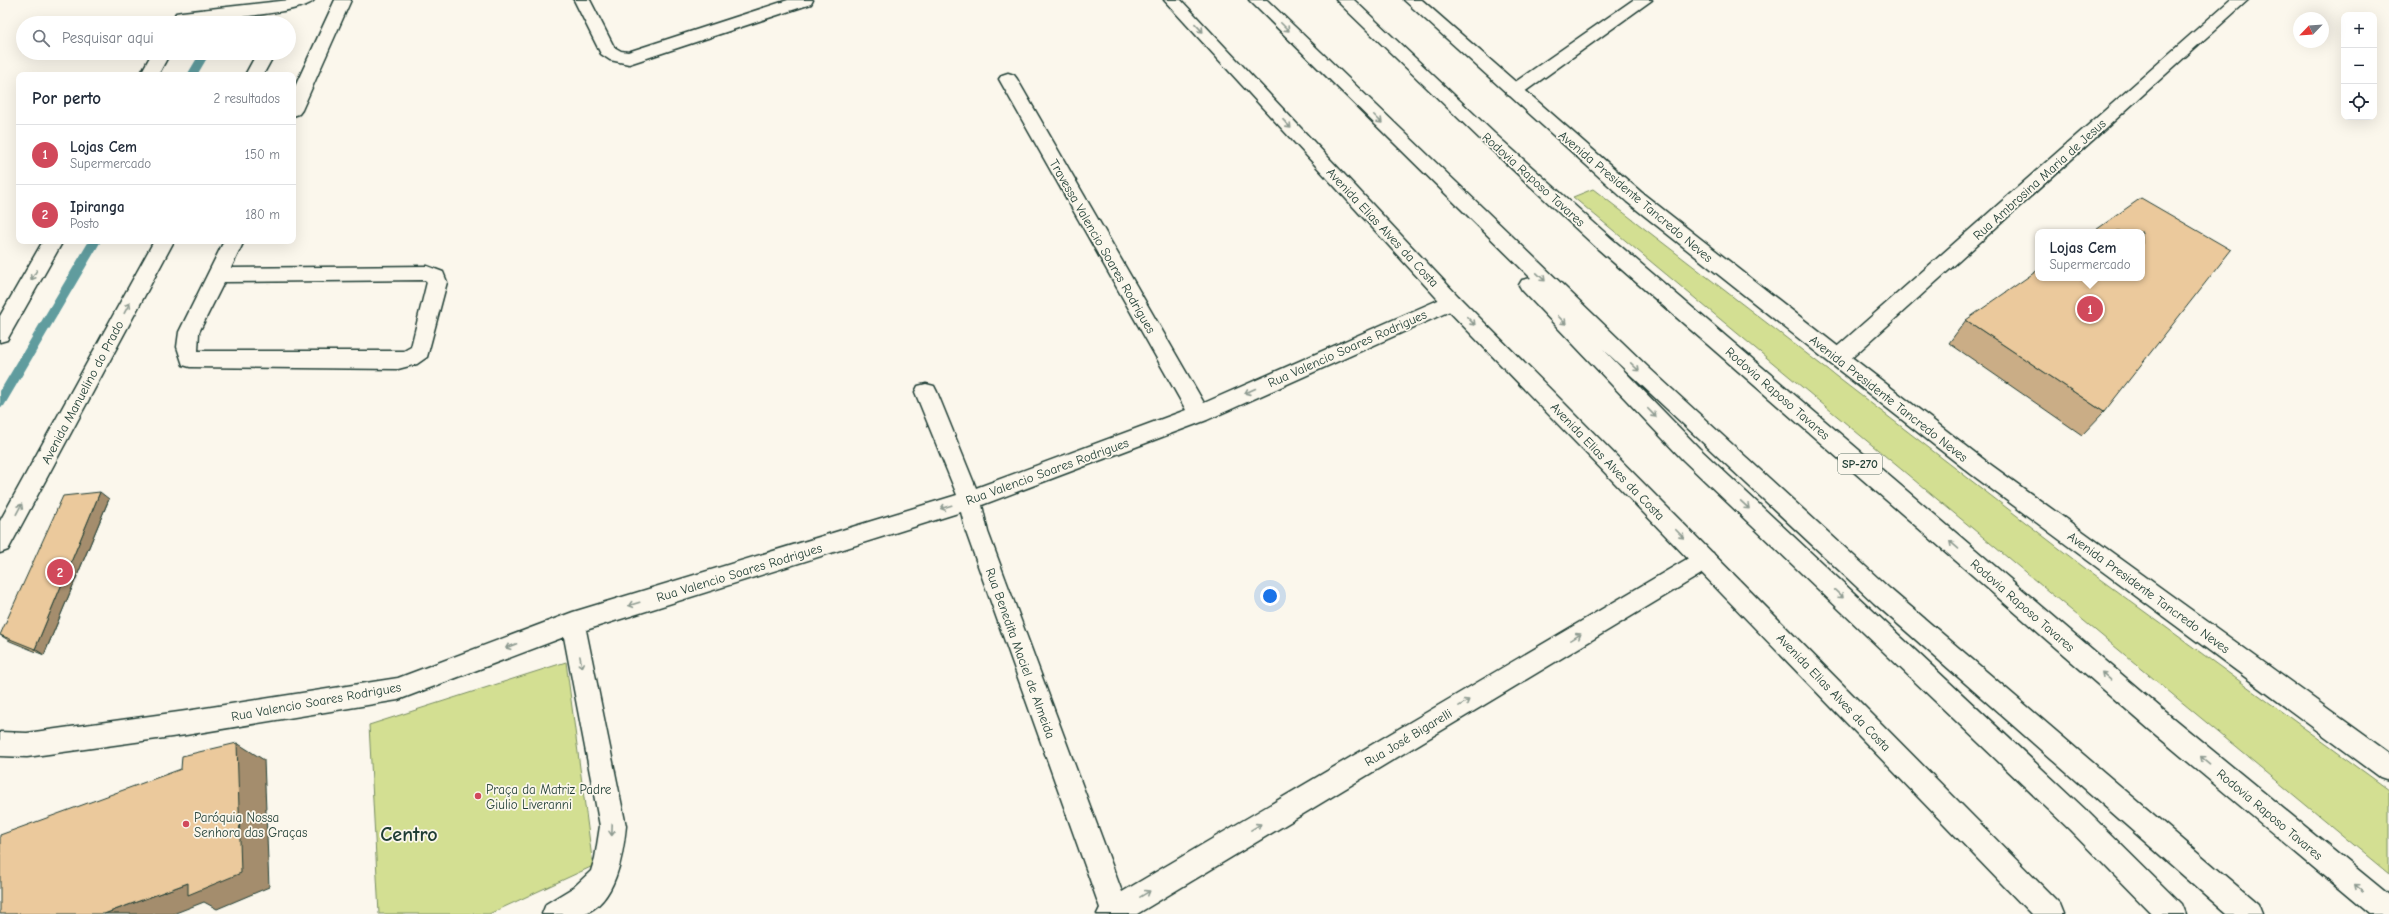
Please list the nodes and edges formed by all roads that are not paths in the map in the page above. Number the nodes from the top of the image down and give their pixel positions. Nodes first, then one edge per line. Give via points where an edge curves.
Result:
1 (193, 0) edge
2 (343, 0) edge
3 (582, 0) edge
4 (805, 0) edge
5 (1172, 0) edge
6 (1257, 0) edge
7 (1344, 0) edge
8 (1412, 0) edge
9 (1644, 0) edge
10 (2240, 0) edge
11 (298, 2) edge
12 (183, 16) edge
13 (206, 16) edge
14 (287, 16) edge
15 (158, 60) edge
16 (262, 60) edge
17 (151, 72) edge
18 (256, 72) edge
19 (1008, 79) dead end
20 (1514, 90) junction
21 (296, 103) edge
22 (1415, 155) junction
23 (51, 244) edge
24 (162, 244) edge
25 (233, 244) edge
26 (218, 275) junction
27 (1452, 302) junction
28 (0, 334) edge
29 (1838, 358) junction
30 (926, 392) dead end
31 (1199, 414) junction
32 (970, 500) junction
33 (0, 543) edge
34 (1705, 560) junction
35 (573, 623) junction
36 (0, 744) edge
37 (2389, 768) edge
38 (2389, 912) edge
39 (1114, 913) edge
40 (556, 914) edge
41 (2050, 914) edge
42 (2171, 914) edge
43 (2248, 914) edge

1 - 12 main road
2 - 21 main road
3 - 4 main road via 607,50 616,56 629,58
5 -> 27 main road, Avenida Elias Alves da Costa
6 -> 22 main road
38 -> 7 main road, Rodovia Raposo Tavares / SP-270 via 2154,717 1605,244
8 - 20 main road, Avenida Presidente Tancredo Neves
9 - 20 main road
10 - 29 main road, Rua Ambrosina Maria de Jesus
11 - 13 main road
11 - 14 main road
15 - 17 main road
16 - 18 main road
19 - 31 main road, Travessa Valencio Soares Rodrigues
20 - 29 main road, Avenida Presidente Tancredo Neves via 1634,198
22 -> 42 main road via 1469,223 1691,454 2079,821
22 -> 43 main road via 1642,374 1882,596
23 -> 28 main road
33 -> 24 main road, Avenida Manuelino do Prado
25 - 26 main road
26 - 26 main road via 427,273 436,277 437,282 420,351 410,358 398,361 190,359 187,347 189,332
27 -> 31 main road, Rua Valencio Soares Rodrigues
27 -> 34 main road, Avenida Elias Alves da Costa
29 - 37 main road, Avenida Presidente Tancredo Neves via 1979,468
30 - 32 main road, Rua Benedita Maciel de Almeida
31 - 32 main road, Rua Valencio Soares Rodrigues
32 -> 35 main road, Rua Valencio Soares Rodrigues
32 - 39 main road, Rua Benedita Maciel de Almeida via 977,532
39 -> 34 main road, Rua José Bigarelli
34 - 41 main road, Avenida Elias Alves da Costa
35 -> 36 main road, Rua Valencio Soares Rodrigues via 398,689 27,745
35 -> 40 main road via 613,826 610,858 599,885 575,904

